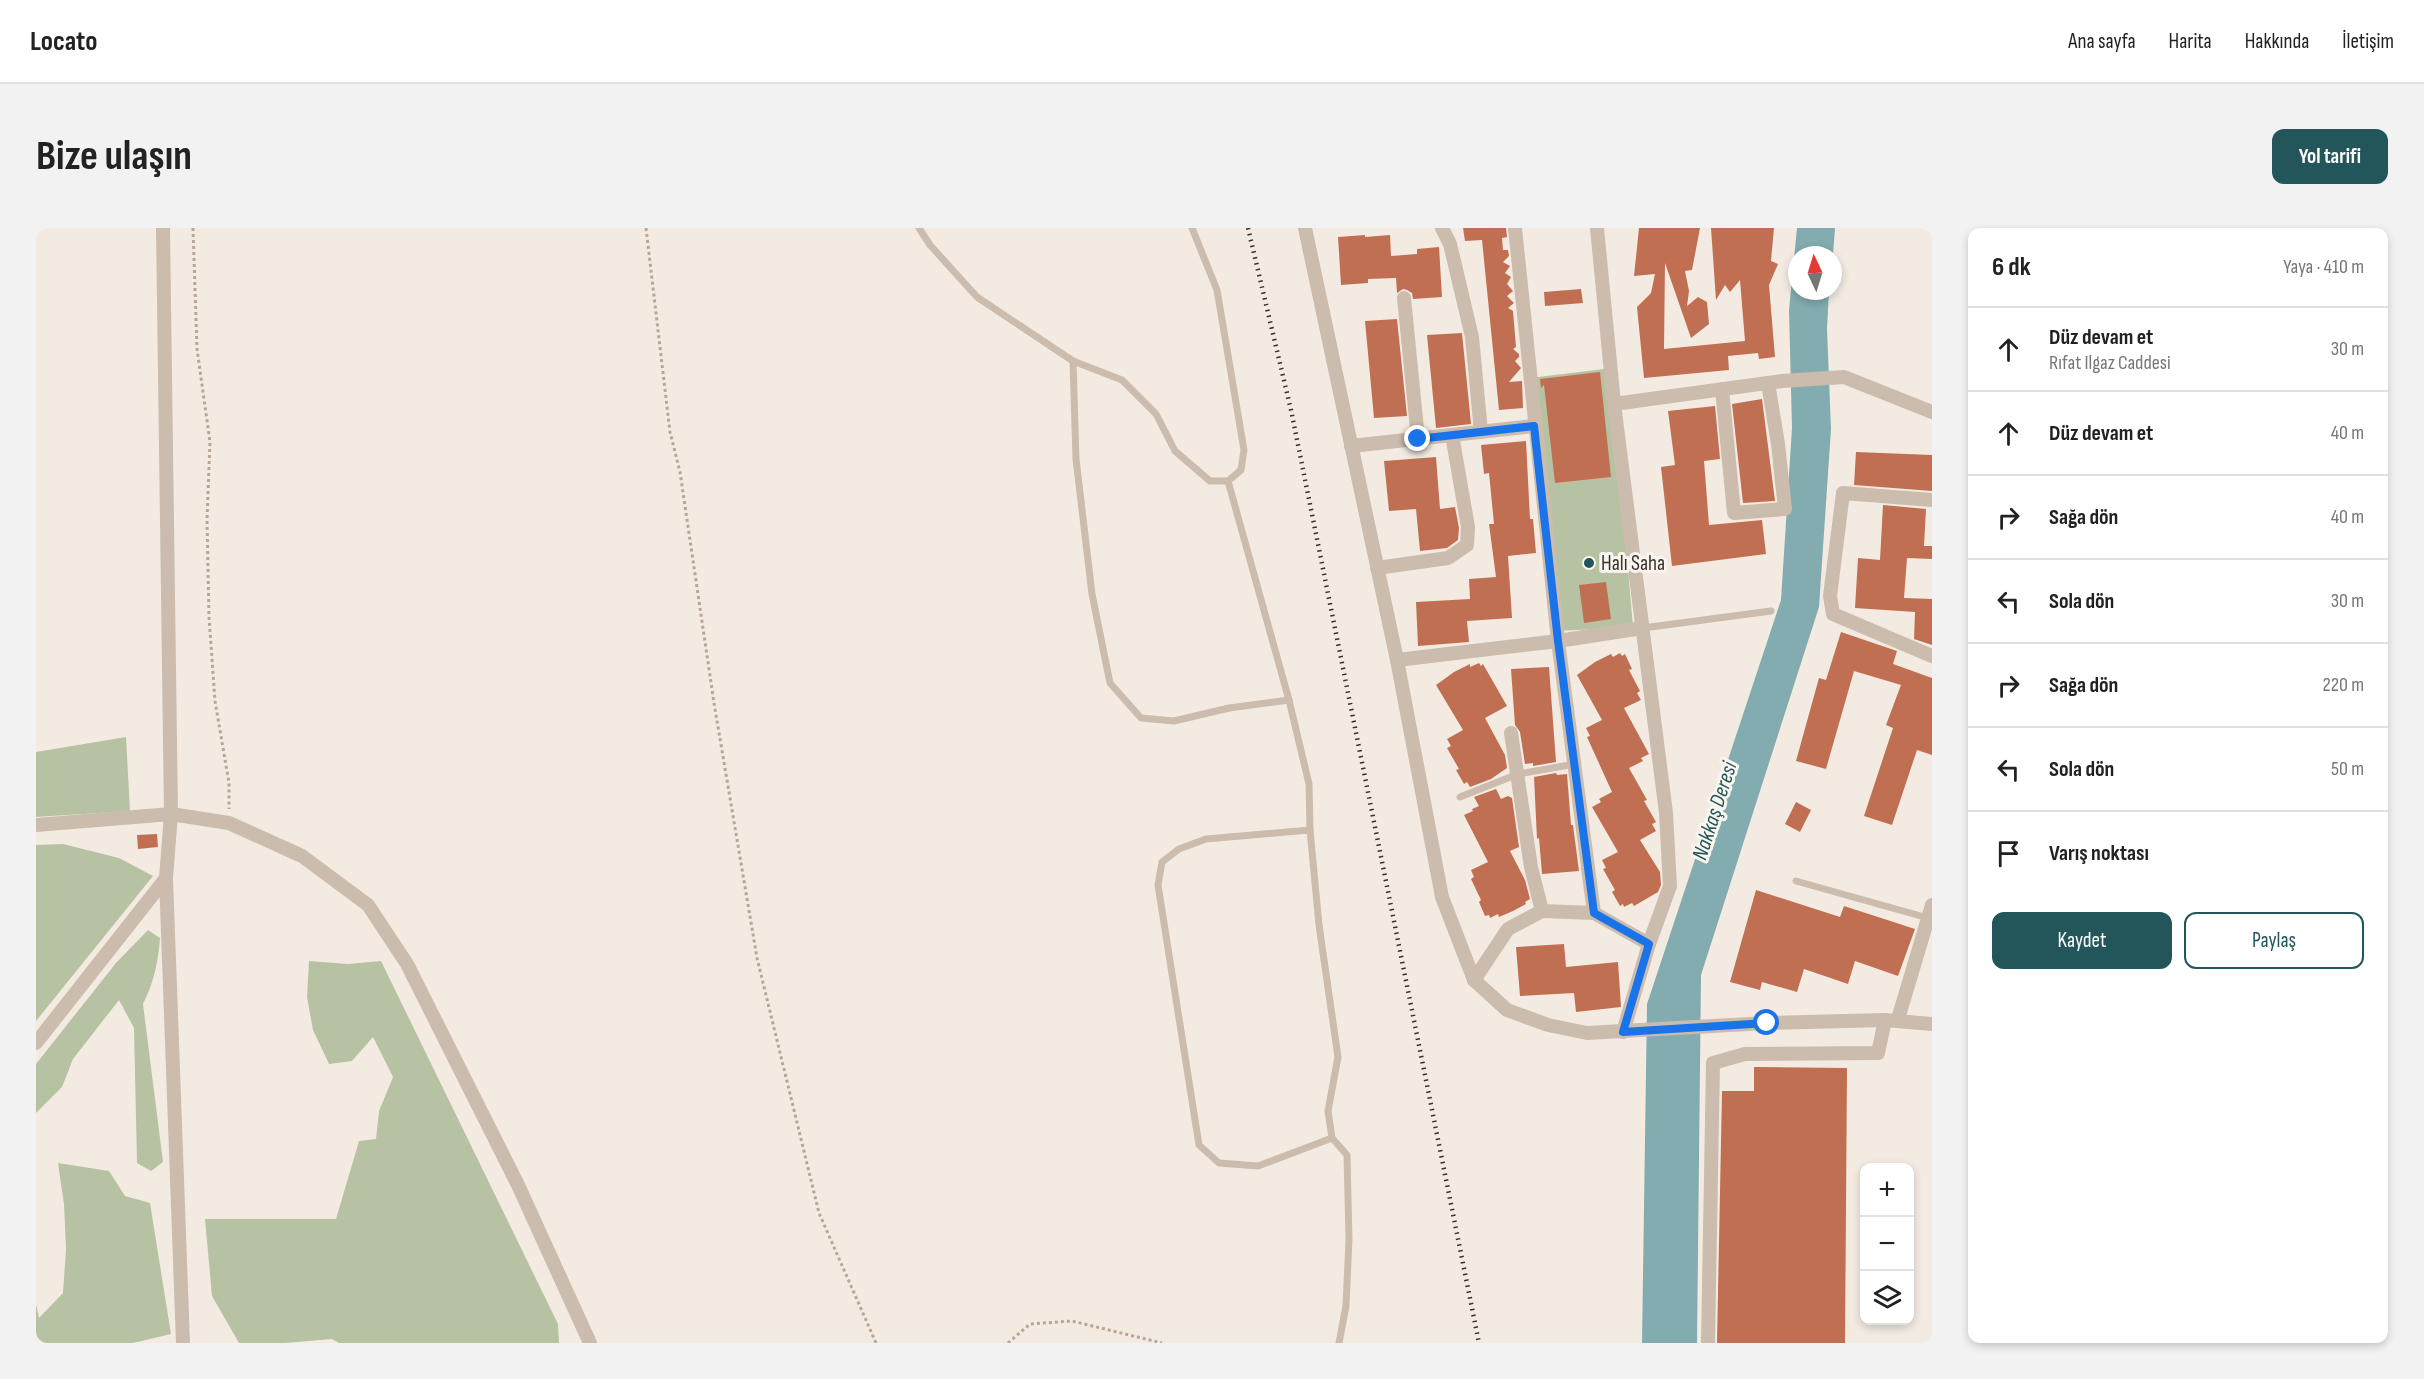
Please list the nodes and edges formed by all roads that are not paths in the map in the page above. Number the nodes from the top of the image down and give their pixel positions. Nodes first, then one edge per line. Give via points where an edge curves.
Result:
1 (163, 228) edge
2 (919, 228) edge
3 (1192, 228) edge
4 (1305, 228) edge
5 (1442, 228) edge
6 (1515, 228) edge
7 (1597, 228) edge
8 (1404, 298) dead end
9 (1073, 361) junction
10 (1775, 382) junction
11 (1722, 389) junction
12 (1614, 404) junction
13 (1932, 412) edge
14 (1534, 426) junction
15 (1481, 432) junction
16 (1452, 435) junction
17 (1418, 439) junction
18 (1351, 446) junction
19 (1228, 481) junction
20 (1932, 500) edge
21 (1377, 568) junction
22 (1771, 611) dead end
23 (1642, 628) junction
24 (1558, 641) junction
25 (1932, 656) edge
26 (1396, 660) junction
27 (1289, 700) junction
28 (1511, 733) dead end
29 (1575, 764) junction
30 (1518, 774) junction
31 (1460, 797) dead end
32 (171, 814) junction
33 (36, 825) edge
34 (1310, 830) junction
35 (166, 878) junction
36 (1796, 881) dead end
37 (1542, 911) junction
38 (1930, 911) edge
39 (1594, 913) junction
40 (1649, 944) junction
41 (1474, 980) junction
42 (1891, 1019) junction
43 (1932, 1024) edge
44 (1623, 1032) junction
45 (36, 1042) edge
46 (1332, 1138) junction
47 (183, 1343) edge
48 (590, 1343) edge
49 (1339, 1343) edge
50 (1708, 1343) edge

1 - 32 street
2 - 9 lane via 977,297
3 - 19 lane via 1217,290 1244,450 1241,470
4 - 18 street
5 - 15 street via 1450,244 1472,337
6 - 14 street
7 - 12 street
8 - 17 street
9 - 19 lane via 1122,380 1155,414 1175,451 1210,481
9 - 27 lane via 1077,471 1092,594 1110,683 1141,718 1174,721
10 - 11 street
10 - 11 street via 1785,509 1734,513
10 - 13 street via 1844,376
11 - 12 street
12 - 23 street
14 - 15 street
14 - 24 street
15 - 16 street
16 - 17 street
16 - 21 street via 1468,527 1467,545 1448,558
17 - 18 street
18 - 21 street
19 - 27 lane
20 - 25 street via 1843,493 1830,596 1833,614
21 - 26 street
22 - 23 lane
23 - 24 street
23 - 40 street via 1666,813 1670,886
24 - 26 street
24 - 29 street
26 - 41 street via 1442,897
27 - 34 lane via 1309,784
28 - 30 street
29 - 30 lane
29 - 39 street
30 - 31 lane
30 - 37 street via 1531,867
32 - 33 street
32 - 35 street
32 - 48 street via 229,823 302,856 368,905 412,974 518,1185
34 - 46 lane via 1338,1057 1328,1112
34 - 46 lane via 1206,839 1179,849 1162,862 1158,885 1199,1145 1219,1163 1258,1166
35 - 45 street
35 - 47 street
36 - 38 lane
37 - 39 street
37 - 41 street via 1508,928
38 - 42 street
39 - 40 street
40 - 44 street
41 - 44 street via 1507,1010 1548,1025 1587,1033
42 - 43 street
42 - 44 street
42 - 50 street via 1878,1053 1745,1054 1713,1063
46 - 49 lane via 1347,1155 1347,1295

